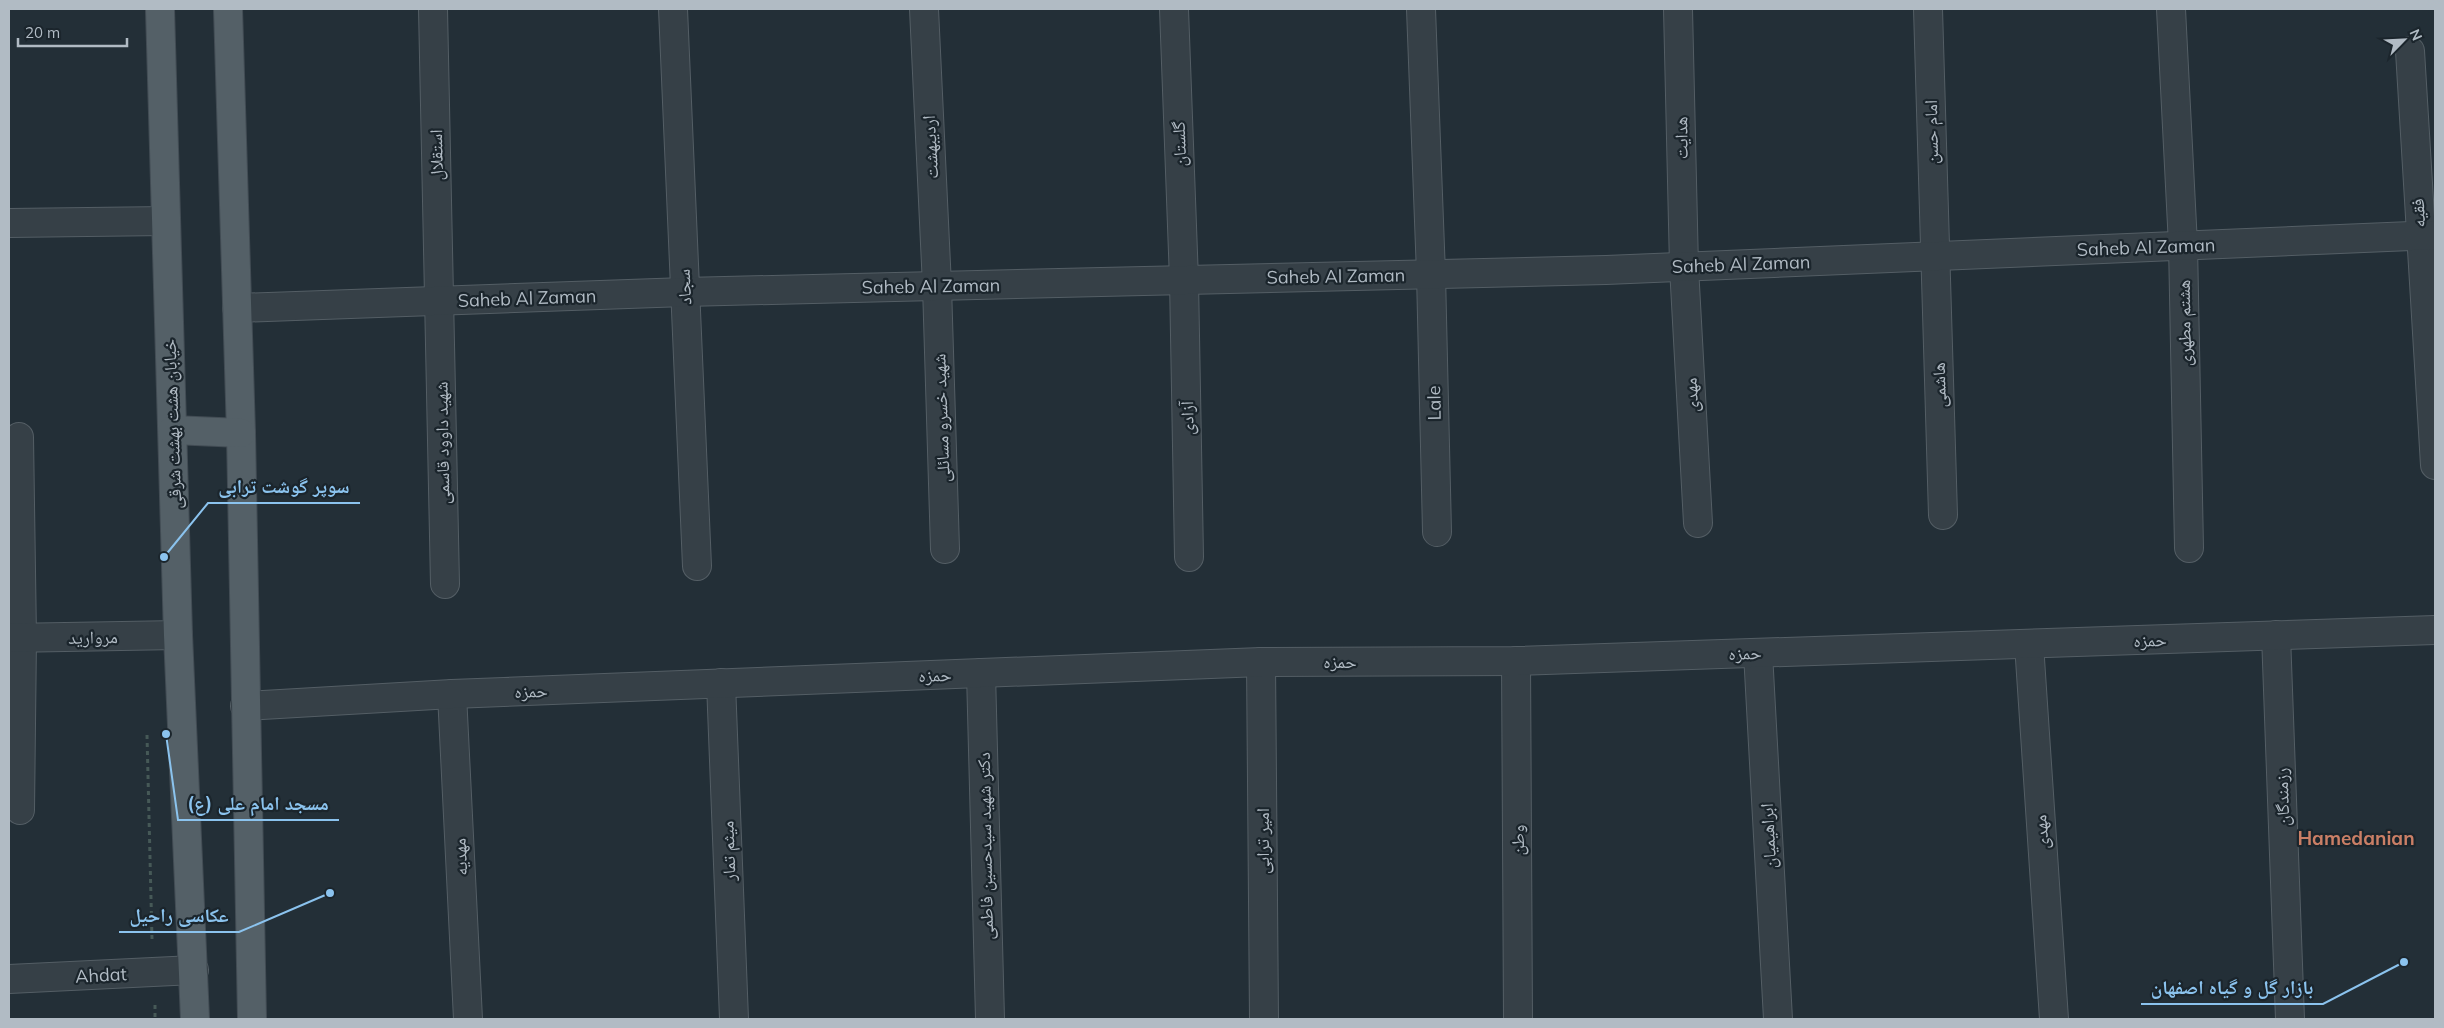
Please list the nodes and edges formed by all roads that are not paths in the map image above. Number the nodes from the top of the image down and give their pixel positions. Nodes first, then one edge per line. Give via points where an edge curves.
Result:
1 (160, 9) edge
2 (228, 9) edge
3 (433, 9) edge
4 (672, 9) edge
5 (924, 9) edge
6 (1174, 9) edge
7 (1420, 9) edge
8 (1678, 9) edge
9 (1928, 9) edge
10 (2171, 9) edge
11 (2410, 50) dead end
12 (166, 221) junction
13 (9, 223) edge
14 (2427, 235) edge
15 (2183, 245) junction
16 (1934, 256) junction
17 (1684, 267) junction
18 (1431, 274) junction
19 (1184, 280) junction
20 (937, 286) junction
21 (684, 292) junction
22 (438, 301) junction
23 (237, 308) junction
24 (173, 430) junction
25 (241, 433) junction
26 (19, 436) dead end
27 (2435, 465) edge
28 (1943, 515) dead end
29 (1698, 523) dead end
30 (1437, 532) dead end
31 (2189, 548) dead end
32 (945, 550) dead end
33 (1189, 557) dead end
34 (697, 566) dead end
35 (445, 584) dead end
36 (2435, 630) edge
37 (178, 635) junction
38 (2276, 636) junction
39 (15, 638) edge
40 (2029, 644) junction
41 (1758, 653) junction
42 (1516, 660) junction
43 (1261, 662) junction
44 (981, 673) junction
45 (721, 683) junction
46 (452, 694) junction
47 (246, 706) junction
48 (20, 810) dead end
49 (194, 970) junction
50 (9, 979) edge
51 (195, 1019) edge
52 (252, 1019) edge
53 (468, 1019) edge
54 (734, 1019) edge
55 (990, 1019) edge
56 (1264, 1019) edge
57 (1518, 1019) edge
58 (1778, 1019) edge
59 (2054, 1019) edge
60 (2290, 1019) edge

1 - 12 main road, خیابان هشت بهشت شرقی
2 - 23 main road
3 - 22 street, استقلال
4 - 21 street, سجاد
5 - 20 street, اردیبهشت
6 - 19 street, گلستان
7 - 18 street, Lale
8 - 17 street, هدایت
9 - 16 street, امام حسن
10 - 15 street, هشتم مطهری
11 - 14 street, فقیه
12 - 13 street
12 - 24 main road, خیابان هشت بهشت شرقی
14 - 15 street, Saheb Al Zaman
14 - 27 street, فقیه
15 - 16 street, Saheb Al Zaman
15 - 31 street, هشتم مطهری
16 - 17 street, Saheb Al Zaman
16 - 28 street, هاشمی
17 - 18 street, Saheb Al Zaman
17 - 29 street, مهدی
18 - 19 street, Saheb Al Zaman
18 - 30 street, Lale
19 - 20 street, Saheb Al Zaman
19 - 33 street, آزادی
20 - 21 street, Saheb Al Zaman
20 - 32 street, شهید خسرو مسائلی
21 - 22 street, Saheb Al Zaman
21 - 34 street, سجاد
22 - 23 street, Saheb Al Zaman
22 - 35 street, شهید داوود قاسمی
23 - 25 main road
24 - 25 main road
24 - 37 main road, خیابان هشت بهشت شرقی
25 - 47 main road
26 - 39 street
36 - 38 street, حمزه
37 - 39 street, مروارید
37 - 49 main road, خیابان هشت بهشت شرقی
38 - 40 street, حمزه
38 - 60 street, رزمندگان
39 - 48 street
40 - 41 street, حمزه
40 - 59 street, مهدی
41 - 42 street, حمزه
41 - 58 street, ابراهیمیان
42 - 43 street, حمزه
42 - 57 street, وطن
43 - 44 street, حمزه
43 - 56 street, امیر ترابی
44 - 45 street, حمزه
44 - 55 street, دکتر شهید سیدحسین فاطمی
45 - 46 street, حمزه
45 - 54 street, میثم تمار
46 - 47 street, حمزه
46 - 53 street, مهدیه
47 - 52 main road
49 - 50 street, Ahdat
49 - 51 main road, خیابان هشت بهشت شرقی

